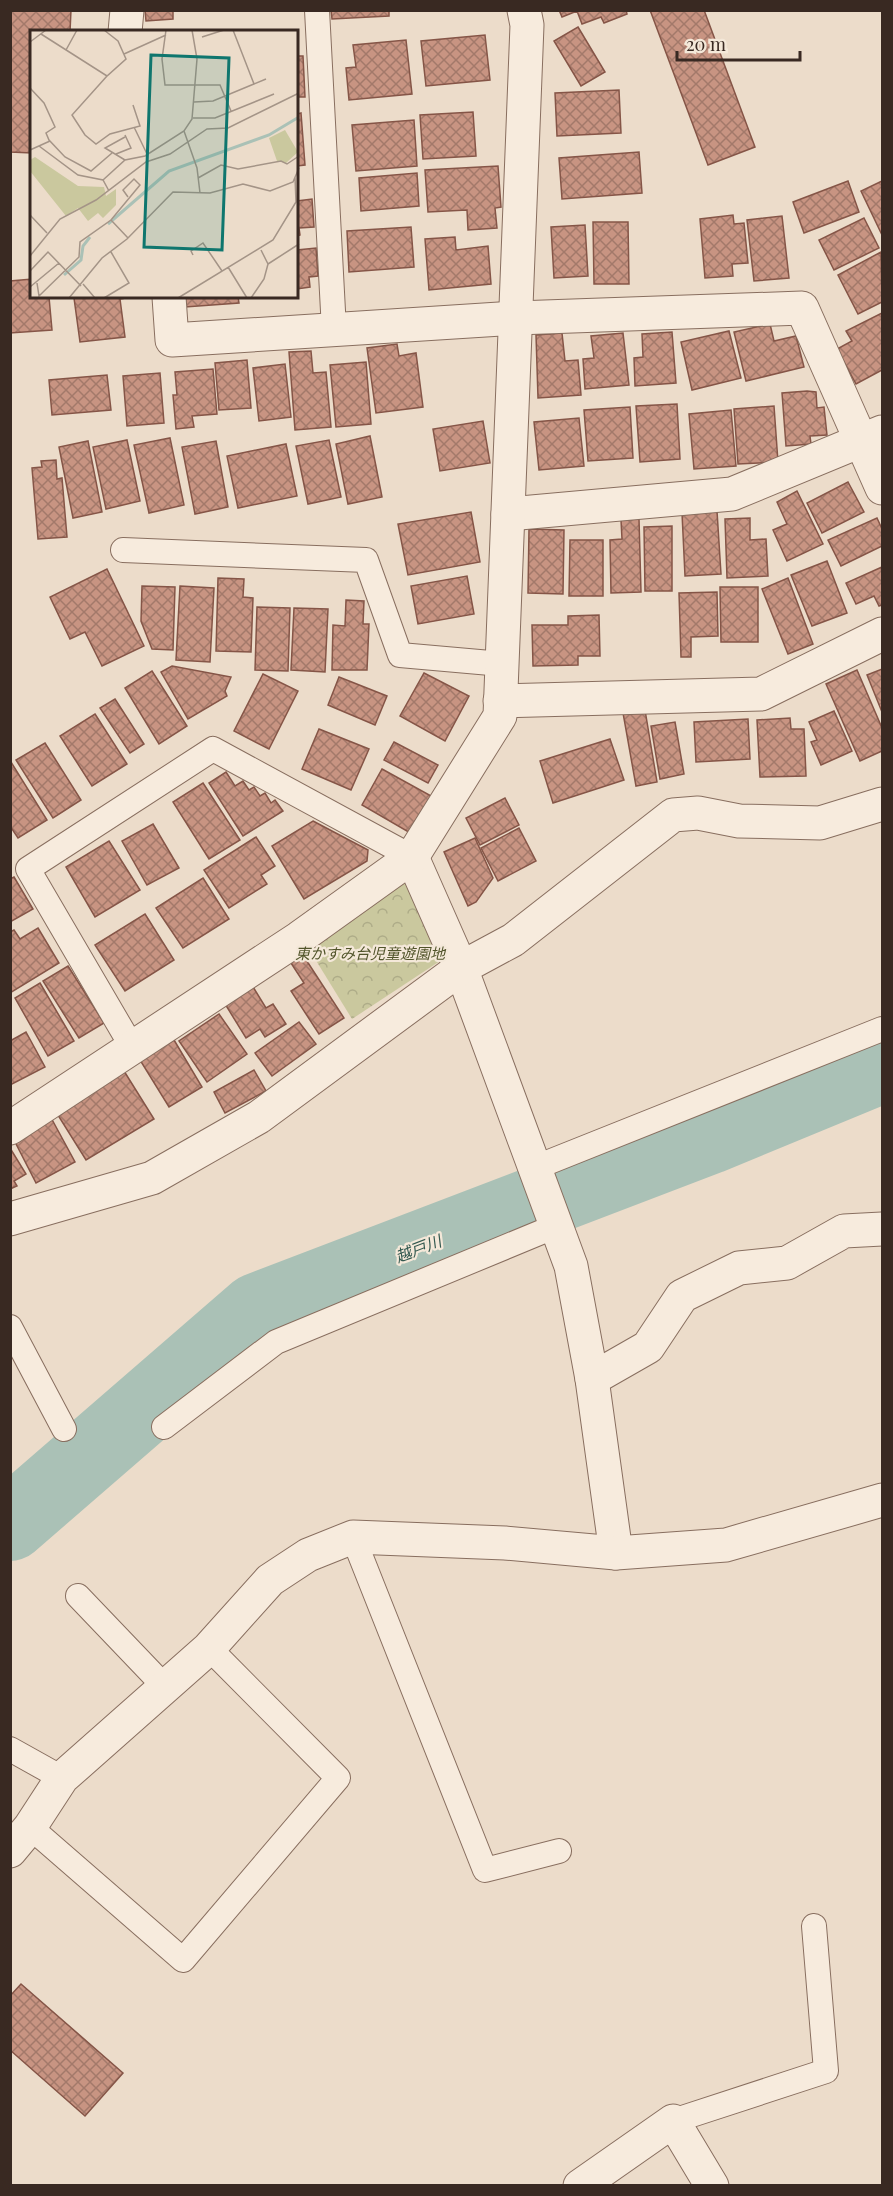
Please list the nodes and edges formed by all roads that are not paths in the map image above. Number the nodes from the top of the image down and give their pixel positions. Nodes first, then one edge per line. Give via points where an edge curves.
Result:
1 (128, 10) edge
2 (317, 10) edge
3 (524, 10) edge
4 (125, 30) edge
5 (308, 37) edge
6 (169, 298) edge
7 (516, 318) junction
8 (334, 330) junction
9 (872, 437) edge
10 (882, 488) edge
11 (508, 514) junction
12 (123, 550) dead end
13 (882, 634) edge
14 (502, 664) junction
15 (500, 700) junction
16 (882, 804) edge
17 (412, 857) junction
18 (461, 968) junction
19 (882, 1029) edge
20 (132, 1047) junction
21 (10, 1128) edge
22 (534, 1168) junction
23 (10, 1220) edge
24 (556, 1226) junction
25 (882, 1229) edge
26 (10, 1327) edge
27 (592, 1379) junction
28 (164, 1427) dead end
29 (64, 1429) dead end
30 (882, 1500) edge
31 (353, 1536) junction
32 (616, 1552) junction
33 (78, 1596) dead end
34 (209, 1648) junction
35 (165, 1687) junction
36 (10, 1749) edge
37 (62, 1778) junction
38 (20, 1839) edge
39 (559, 1851) dead end
40 (814, 1926) dead end
41 (673, 2121) junction
42 (580, 2186) edge
43 (712, 2186) edge

1 - 4 street
2 - 5 lane
3 - 7 street via 527,25
5 - 8 lane
6 - 8 street via 172,340
7 - 8 street
7 - 9 street via 802,308
7 - 11 street
9 - 10 street
9 - 11 street via 732,494
11 - 14 street
12 - 14 lane via 366,560 400,655
13 - 15 street via 761,694
14 - 15 street
15 - 17 street via 500,716
16 - 18 street via 820,823 739,822 698,813 674,815 513,940
17 - 18 street
17 - 20 street via 298,938
17 - 20 lane via 213,749 28,869
18 - 22 street
18 - 23 street via 259,1117 152,1178
19 - 22 lane
20 - 21 street
22 - 24 street
24 - 27 street via 571,1266
24 - 28 lane via 276,1342
25 - 27 street via 844,1231 787,1263 739,1268 682,1296 648,1347
26 - 29 lane
27 - 32 street
30 - 32 street via 726,1545
31 - 32 street
31 - 34 street via 309,1555 270,1580
31 - 39 lane via 485,1870
33 - 35 lane
34 - 35 street
34 - 38 lane via 338,1778 183,1960
35 - 37 street
36 - 37 lane
37 - 38 street
40 - 41 lane via 826,2071
41 - 42 street
41 - 43 street

